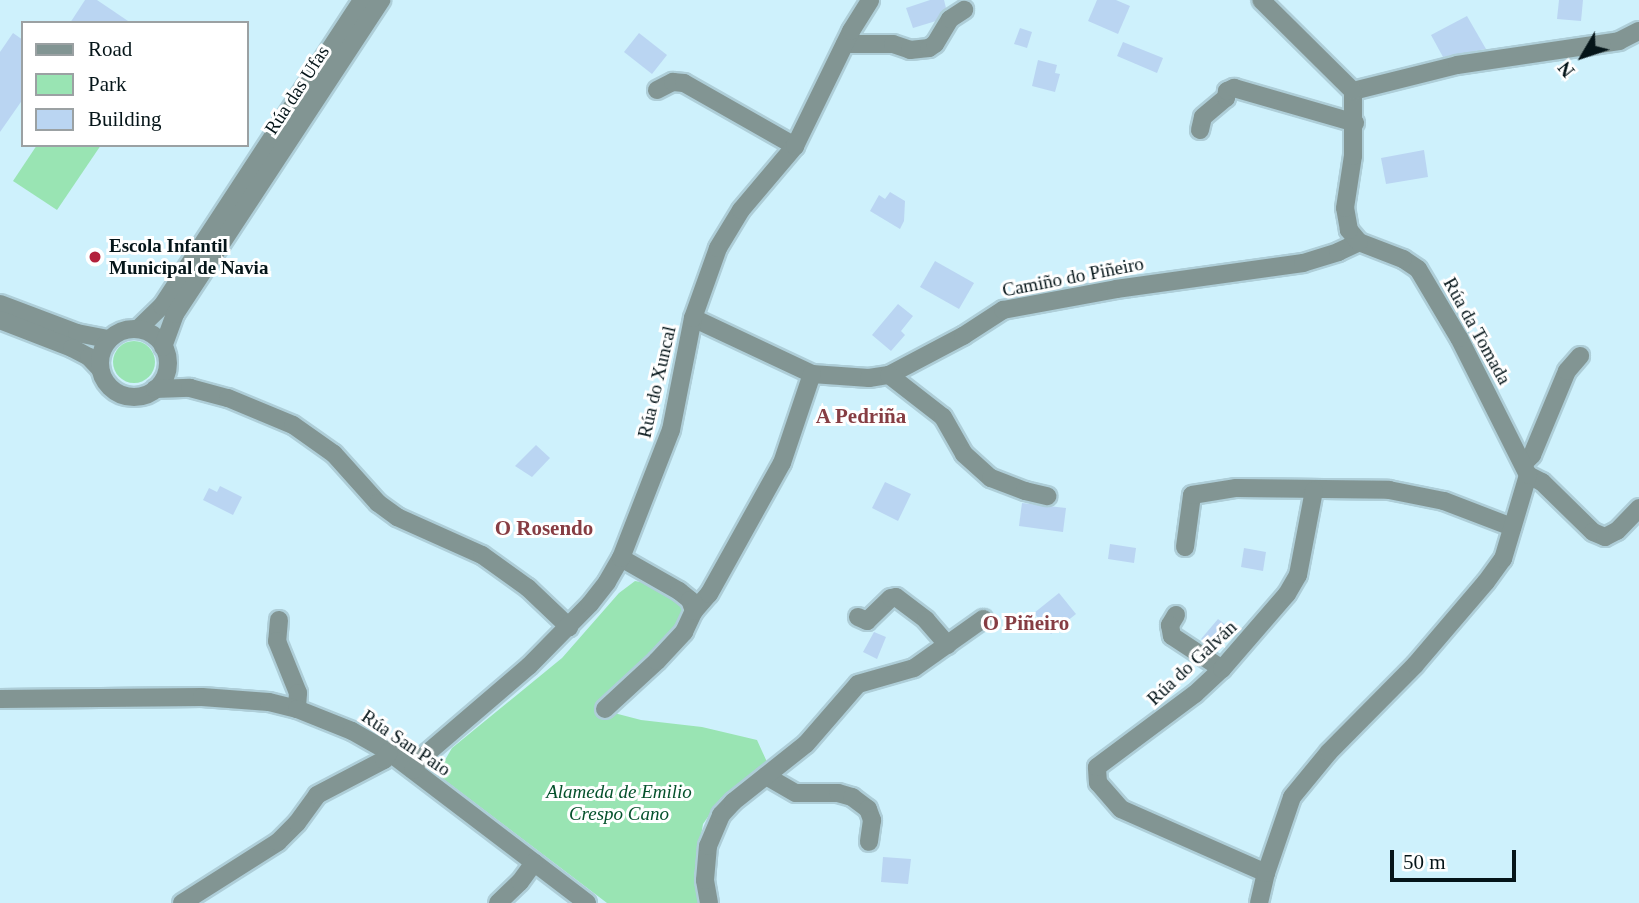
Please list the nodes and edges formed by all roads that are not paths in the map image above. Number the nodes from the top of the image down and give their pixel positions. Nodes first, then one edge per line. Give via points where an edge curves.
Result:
1 (362, 0) edge
2 (381, 0) edge
3 (870, 0) edge
4 (1261, 0) edge
5 (964, 10) dead end
6 (1639, 31) edge
7 (845, 44) junction
8 (657, 90) dead end
9 (1353, 91) junction
10 (1354, 123) junction
11 (1200, 130) dead end
12 (795, 146) junction
13 (1359, 242) junction
14 (0, 304) edge
15 (693, 318) junction
16 (0, 320) edge
17 (138, 329) junction
18 (109, 339) junction
19 (166, 355) junction
20 (1580, 356) dead end
21 (100, 369) junction
22 (812, 374) junction
23 (889, 375) junction
24 (190, 388) junction
25 (155, 390) junction
26 (1525, 469) junction
27 (1314, 490) junction
28 (1047, 496) dead end
29 (1639, 508) edge
30 (1512, 527) junction
31 (1185, 547) dead end
32 (621, 558) junction
33 (694, 611) junction
34 (1176, 615) dead end
35 (858, 617) dead end
36 (983, 619) dead end
37 (279, 620) dead end
38 (569, 627) junction
39 (948, 645) junction
40 (1222, 669) junction
41 (0, 699) edge
42 (297, 709) junction
43 (605, 709) dead end
44 (389, 752) junction
45 (413, 770) junction
46 (766, 776) junction
47 (869, 842) dead end
48 (534, 863) junction
49 (1266, 873) junction
50 (579, 901) edge
51 (182, 903) edge
52 (498, 903) edge
53 (709, 903) edge
54 (1259, 903) edge

1 - 17 street, Rúa das Ufas via 162,306
2 - 19 street, Rúa das Ufas via 175,314
3 - 7 street, Rúa do Xuncal
4 - 9 street
5 - 7 street via 950,19 929,48
6 - 9 street via 1619,41 1457,65
7 - 12 street, Rúa do Xuncal
8 - 12 street via 673,82 684,83
9 - 10 street
10 - 11 street via 1234,88 1203,117
10 - 13 street via 1345,208 1349,230
12 - 15 street, Rúa do Xuncal via 741,210 718,248
13 - 23 street, Camiño do Piñeiro via 1303,262 1003,310
13 - 26 street, Rúa da Tomada via 1418,269 1459,338
14 - 18 street via 77,333
15 - 22 street, Camiño do Piñeiro
15 - 32 street, Rúa do Xuncal via 671,430
16 - 21 street via 72,348
17 - 18 street
17 - 19 street via 157,338
18 - 21 street
19 - 24 street
19 - 25 street via 162,382
20 - 26 street via 1567,371
21 - 25 street via 112,388 122,394 145,395
22 - 23 street, Camiño do Piñeiro
22 - 33 street via 782,463 709,594
23 - 28 street via 943,417 964,454 992,478
24 - 25 street
24 - 38 street via 228,398 301,430 334,454 378,503 397,517 482,555
26 - 29 street, Rúa da Tomada via 1593,532 1605,537
26 - 30 street
27 - 30 street via 1389,490 1430,498
27 - 31 street via 1236,488 1192,495
27 - 40 street, Rúa do Galván via 1293,585
30 - 49 street via 1503,559 1486,582 1292,797
32 - 33 street via 679,591
32 - 38 street, Rúa do Xuncal
33 - 43 street via 684,632
34 - 40 street via 1170,625 1172,636
35 - 39 street via 867,621 896,597
36 - 39 street
37 - 42 street via 277,641 298,694
38 - 45 street, Rúa do Xuncal
39 - 46 street via 914,668 859,684 806,744
40 - 49 street, Rúa do Galván via 1165,719 1099,762 1096,775 1112,801 1133,816
41 - 42 street, Rúa San Paio via 202,697
42 - 44 street, Rúa San Paio via 352,730
44 - 45 street, Rúa San Paio
44 - 51 street via 384,760 317,794 278,842
45 - 48 street, Rúa San Paio
46 - 47 street via 796,793 852,797 868,808 872,820
46 - 53 street via 733,802 713,828 705,864
48 - 50 street, Rúa San Paio
48 - 52 street
49 - 54 street

